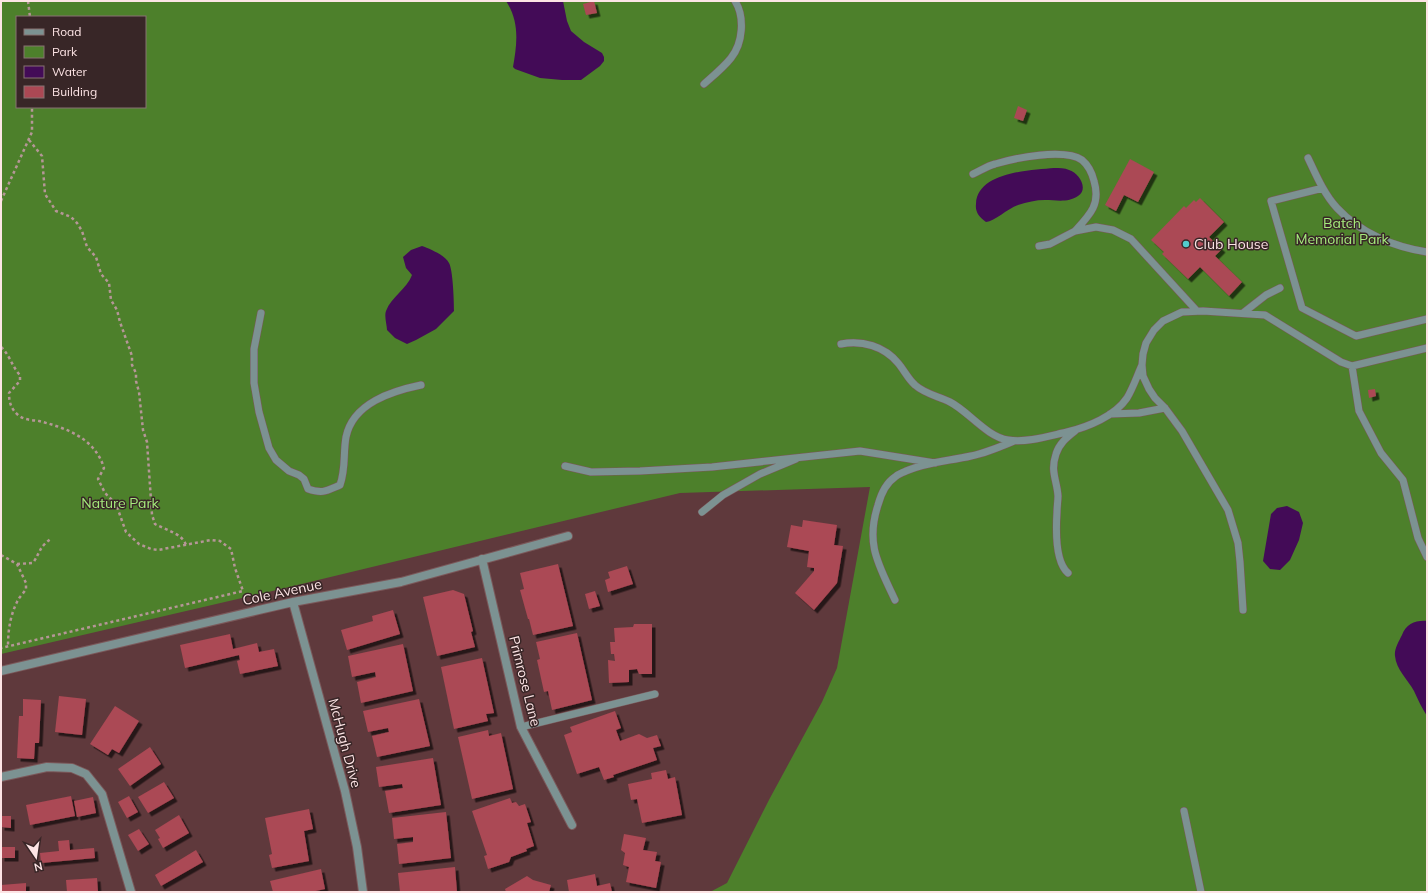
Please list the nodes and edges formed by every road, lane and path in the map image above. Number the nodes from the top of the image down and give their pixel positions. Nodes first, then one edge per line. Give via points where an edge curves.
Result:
1 (28, 1) edge
2 (735, 1) edge
3 (30, 16) edge
4 (704, 84) dead end
5 (32, 108) edge
6 (29, 140) junction
7 (1308, 158) dead end
8 (973, 174) dead end
9 (1323, 188) junction
10 (1, 201) edge
11 (1075, 231) junction
12 (1039, 246) dead end
13 (1427, 252) edge
14 (1280, 288) dead end
15 (1197, 311) junction
16 (260, 313) dead end
17 (1243, 313) junction
18 (1427, 319) edge
19 (841, 344) dead end
20 (1, 347) edge
21 (1427, 348) edge
22 (1142, 365) junction
23 (1352, 366) junction
24 (421, 385) dead end
25 (1165, 408) junction
26 (1108, 414) junction
27 (1076, 430) junction
28 (1016, 440) junction
29 (804, 456) junction
30 (935, 462) junction
31 (565, 466) dead end
32 (702, 512) dead end
33 (568, 536) dead end
34 (52, 538) dead end
35 (186, 545) junction
36 (1, 555) edge
37 (1427, 557) edge
38 (482, 559) junction
39 (17, 564) junction
40 (1068, 573) dead end
41 (895, 600) dead end
42 (293, 602) junction
43 (1243, 610) dead end
44 (8, 647) junction
45 (1, 648) edge
46 (1, 671) edge
47 (655, 694) dead end
48 (522, 728) junction
49 (1, 777) edge
50 (1184, 811) dead end
51 (572, 825) dead end
52 (131, 892) edge
53 (363, 892) edge
54 (1201, 892) edge

1 - 3 path
2 - 4 lane via 742,33 738,45 732,58
5 - 6 path via 32,132
6 - 10 path
6 - 35 path via 42,156 45,194 56,211 71,217 82,231 87,247 96,257 101,274 109,283 111,300 117,310 130,350 140,392 143,430 147,442 152,515 155,524 184,540
7 - 9 lane
8 - 11 lane via 993,164 1027,157 1057,154 1082,160 1091,172 1096,203 1088,218
9 - 13 lane via 1337,208 1361,229 1383,240
9 - 18 lane via 1271,201 1302,308 1356,336
11 - 12 lane via 1050,244
11 - 15 lane via 1096,226 1113,230 1131,239
14 - 17 lane via 1266,294
15 - 17 lane
15 - 22 lane via 1182,312 1163,321 1146,343
16 - 24 lane via 254,349 254,383 269,448 276,460 304,479 308,489 326,491 340,485 344,474 346,437 350,425 360,412 386,395
17 - 23 lane via 1265,315 1341,362
19 - 28 lane via 864,343 890,354 922,391 951,403 990,432 1007,440
20 - 35 path via 20,375 20,381 9,393 9,402 14,410 25,419 74,432 93,447 104,468 98,479 116,504 126,532 139,544 151,549
21 - 23 lane
22 - 25 lane via 1149,389
22 - 26 lane via 1126,398
23 - 37 lane via 1359,411 1381,453 1402,480 1418,538
25 - 26 lane via 1139,413
25 - 43 lane via 1182,431 1228,510 1238,543
26 - 27 lane
27 - 28 lane
27 - 40 lane via 1058,448 1053,472 1058,499 1058,550 1061,564
28 - 30 lane via 972,456
29 - 30 lane via 860,450
29 - 31 lane via 712,467 640,471 592,472
29 - 32 lane via 760,474 723,495
30 - 41 lane via 895,476 886,486 874,517 873,544 879,565
33 - 38 street, Cole Avenue
34 - 39 path via 44,543 33,563
35 - 44 path via 211,540 220,541 231,549 243,591
36 - 39 path
38 - 42 street, Cole Avenue via 401,582
38 - 48 street, Primrose Lane
39 - 44 path via 26,588 13,612
42 - 46 street, Cole Avenue
42 - 53 street, McHugh Drive via 345,791
44 - 45 path
47 - 48 lane
48 - 51 street, Primrose Lane
49 - 52 street via 47,767 72,768 86,774 102,794
50 - 54 lane

